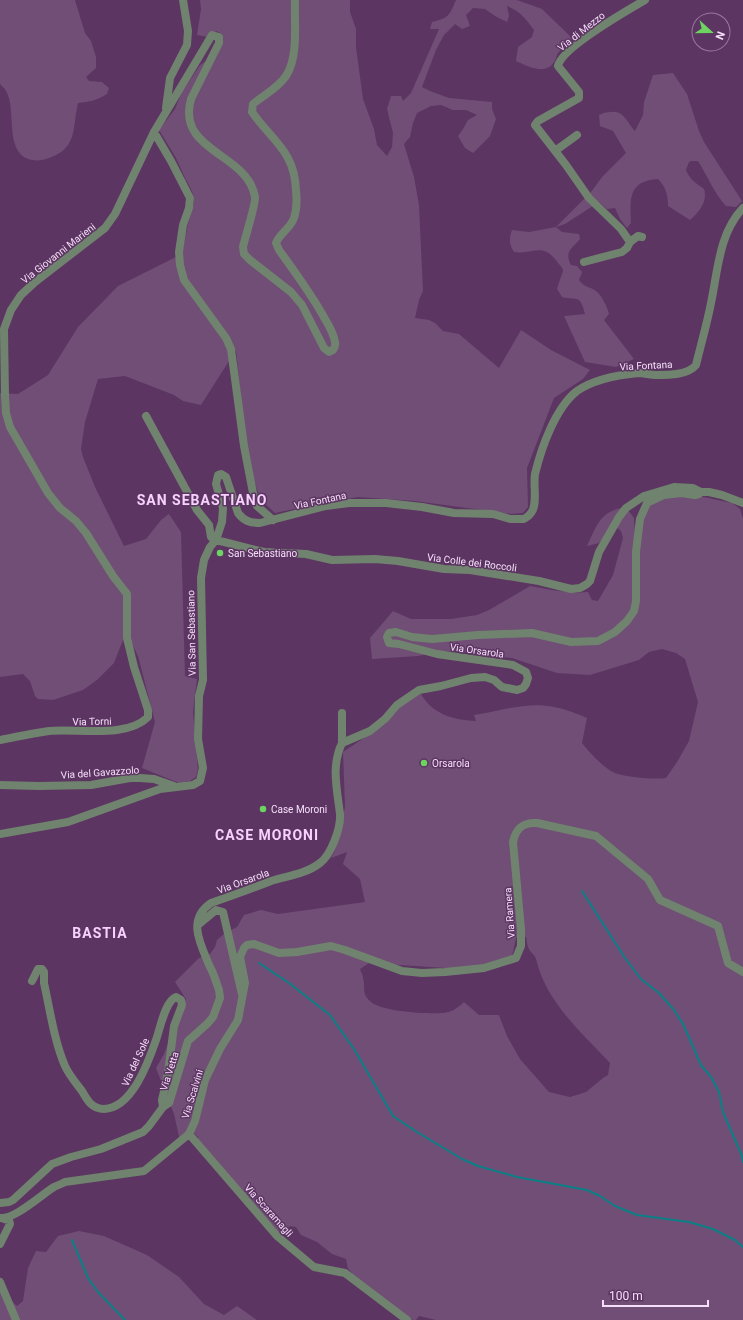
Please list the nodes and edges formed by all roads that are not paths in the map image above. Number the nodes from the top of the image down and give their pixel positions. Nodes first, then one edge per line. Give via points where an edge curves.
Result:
1 (183, 0) edge
2 (295, 0) edge
3 (645, 0) edge
4 (164, 115) junction
5 (154, 132) junction
6 (577, 135) dead end
7 (555, 152) junction
8 (743, 208) edge
9 (642, 237) dead end
10 (630, 242) junction
11 (584, 262) dead end
12 (146, 416) dead end
13 (701, 492) junction
14 (743, 503) edge
15 (273, 520) junction
16 (262, 523) joint
17 (216, 540) junction
18 (127, 638) joint
19 (342, 713) dead end
20 (0, 740) edge
21 (342, 743) junction
22 (0, 785) edge
23 (175, 787) junction
24 (0, 834) edge
25 (198, 925) junction
26 (743, 972) edge
27 (32, 981) dead end
28 (242, 994) junction
29 (163, 1107) junction
30 (189, 1134) junction
31 (0, 1203) edge
32 (1, 1220) edge
33 (0, 1244) edge
34 (0, 1282) edge
35 (16, 1320) edge
36 (407, 1320) edge

1 - 4 street via 188,31 187,45 170,78
2 - 4 street, Via Giovanni Marieni via 294,55 291,65 286,76 253,104 252,112 280,145 293,168 297,206 294,220 276,243 308,290 332,332 336,346 333,350 329,352 324,348 302,305 291,292 244,254 243,247 256,198 253,188 240,170 201,141 193,130 189,106 219,43 219,37 212,35
3 - 7 street, Via di Mezzo via 601,26 560,61 559,68 580,94 577,100 536,124 535,127
4 - 5 street, Via Giovanni Marieni
5 - 15 street via 190,198 183,225 180,265 184,280 232,349 242,438 253,493 257,506
5 - 18 street, Via Giovanni Marieni via 115,214 105,228 21,294 11,310 4,329 6,413 10,427 48,493 86,533 127,594
6 - 7 street
7 - 10 street, Via di Mezzo via 589,198 621,229
8 - 15 street, Via Fontana via 728,229 720,254 696,365 686,372 620,375 598,381 577,392 562,408 549,430 534,476 534,506 524,519 510,519 493,514 454,513 422,506 349,503 326,506
9 - 10 street via 638,236
10 - 11 street via 622,252
12 - 17 street via 197,510 209,525 211,537
13 - 14 street, Via Colle dei Roccoli
13 - 17 street, Via Colle dei Roccoli via 694,488 674,487 644,496 629,505 622,511 602,545 590,580 580,588 571,590 539,581 470,570 444,570 398,561 332,560 306,554 264,552
13 - 21 street, Via Orsarola via 695,496 681,493 664,495 647,503 640,519 638,535 634,610 615,632 598,641 571,642 532,633 432,639 389,633 389,643 437,654 513,665 526,672 526,684 517,690 502,687 494,680 484,677 419,690 397,705 370,732
15 - 16 street, Via Fontana
16 - 17 street, Via San Sebastiano via 252,523 242,517 226,478 221,474 216,484 223,508 222,522
17 - 23 street, Via San Sebastiano via 204,560 201,578 203,680 199,696 198,739 203,768 200,781 193,785
18 - 20 street, Via Torni via 148,710 148,717 145,720 109,732 49,731
19 - 21 street
21 - 25 street, Via Orsarola via 335,763 340,820 325,858 319,864 294,875 211,903 200,915
22 - 23 street, Via del Gavazzolo via 91,785 135,778 154,779
23 - 24 street, Via San Sebastiano via 160,789 68,822
25 - 28 street, Via Scalvini via 216,910 223,912
25 - 29 street, Via Vetta via 197,934 220,998 213,1017 188,1041 169,1103
26 - 28 street, Via Ramera via 728,963 718,926 660,900 648,878 596,836 528,822 520,826 514,834 513,842 521,929 521,946 516,958 484,968 422,974 402,971 330,946 278,953 251,944 244,948 240,957 245,983
27 - 29 street, Via del Sole via 36,970 44,972 44,983 66,1068 89,1102 97,1108 115,1106 134,1090 154,1047 167,1006 173,998 181,1000 182,1005 174,1026
28 - 30 street, Via Scalvini via 238,1020 220,1048 205,1080
29 - 31 street, Via Vetta via 143,1132 101,1149 52,1164 13,1200
30 - 32 street, Via Scalvini via 144,1170 65,1182
30 - 36 street, Via Scaramagli via 282,1240 314,1267 345,1273
32 - 33 street via 9,1220 10,1224
34 - 35 street

